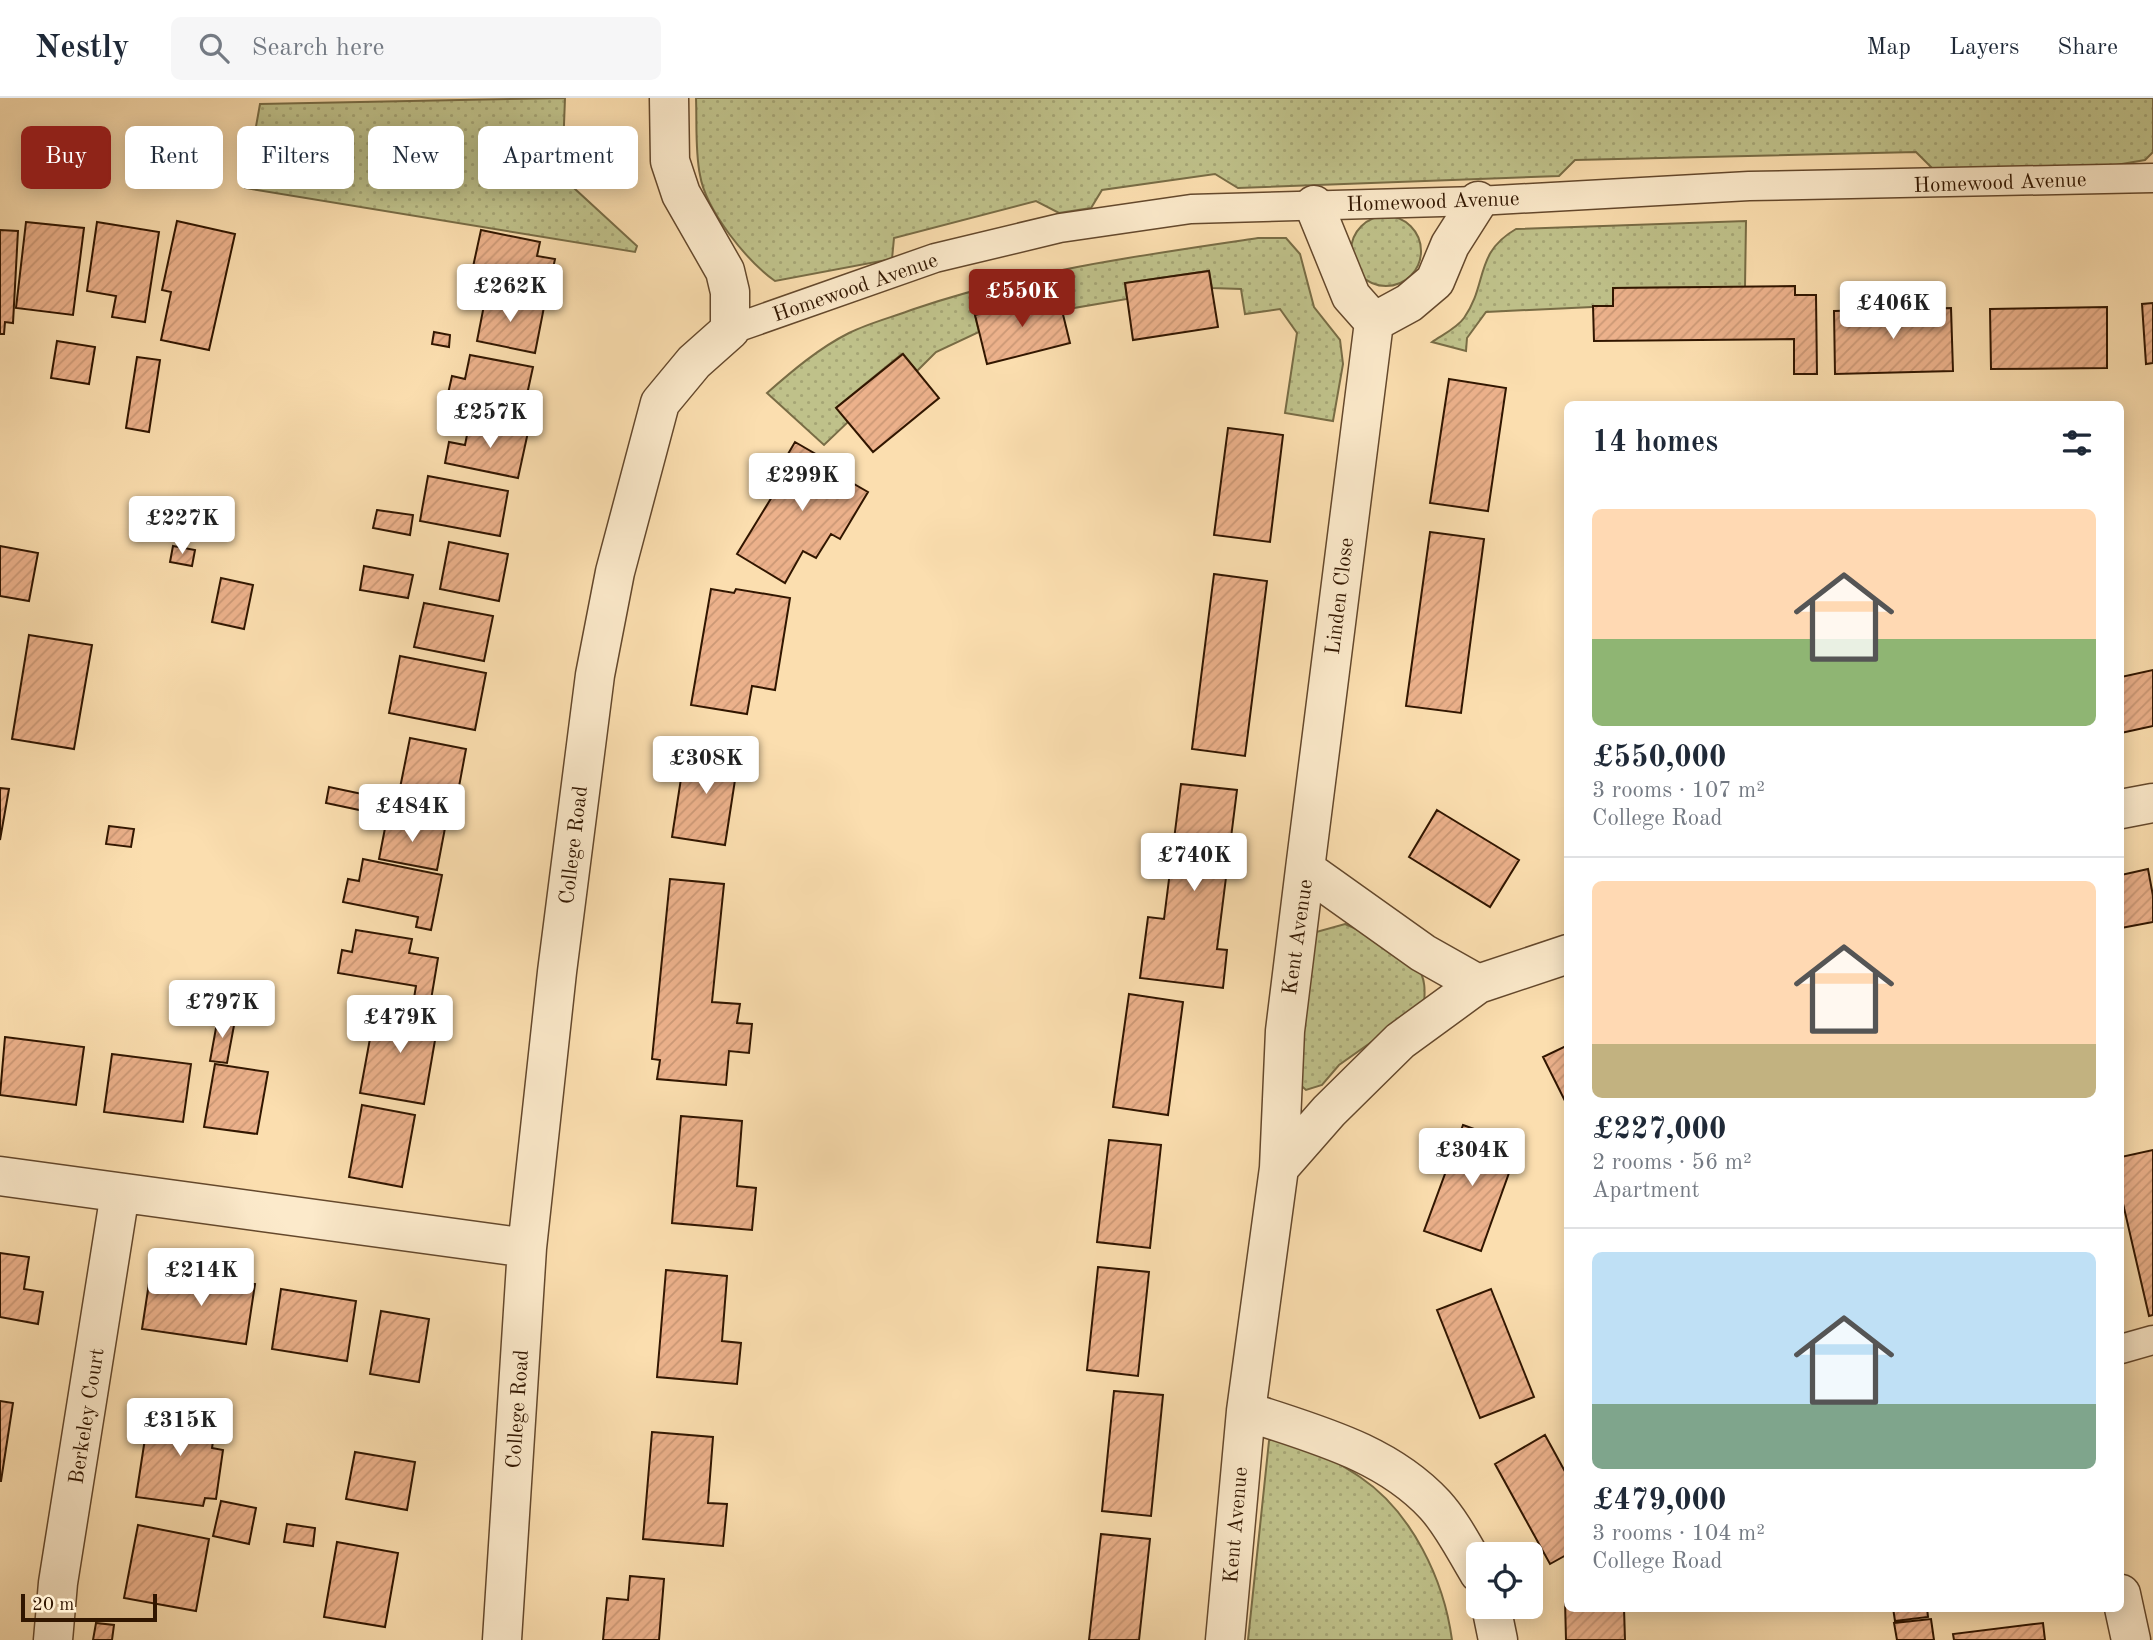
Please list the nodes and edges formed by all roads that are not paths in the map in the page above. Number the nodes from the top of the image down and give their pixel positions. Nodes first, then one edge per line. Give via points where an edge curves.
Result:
1 (669, 98) edge
2 (2153, 178) edge
3 (1478, 201) junction
4 (1314, 205) junction
5 (1374, 322) junction
6 (730, 330) junction
7 (2153, 803) edge
8 (2124, 808) edge
9 (1305, 869) junction
10 (1564, 955) edge
11 (1478, 984) junction
12 (1279, 1168) junction
13 (0, 1176) edge
14 (120, 1193) junction
15 (527, 1248) junction
16 (2153, 1340) edge
17 (2124, 1348) edge
18 (1245, 1411) junction
19 (1466, 1553) edge
20 (1494, 1619) edge
21 (53, 1640) edge
22 (502, 1640) edge
23 (1225, 1640) edge
24 (1498, 1640) edge

1 - 6 street via 670,161 681,194 725,271
2 - 3 lane, Homewood Avenue via 1736,187
3 - 4 lane, Homewood Avenue
3 - 5 street via 1450,245 1435,281 1409,303
4 - 5 street via 1351,296
4 - 6 lane, Homewood Avenue via 1191,209 1060,228 912,265
5 - 9 street, Linden Close
6 - 15 street, College Road via 694,362 660,403 615,572 581,783
7 - 8 street
9 - 11 street, Kent Avenue via 1423,953
9 - 12 street, Kent Avenue via 1286,1031
10 - 11 street
11 - 12 street via 1400,1041
12 - 18 street, Kent Avenue
13 - 14 street
14 - 15 street
14 - 21 street, Berkeley Court via 58,1583
15 - 22 street, College Road
16 - 17 lane
18 - 19 street via 1348,1446 1393,1468 1435,1506
18 - 23 street, Kent Avenue
20 - 24 street

